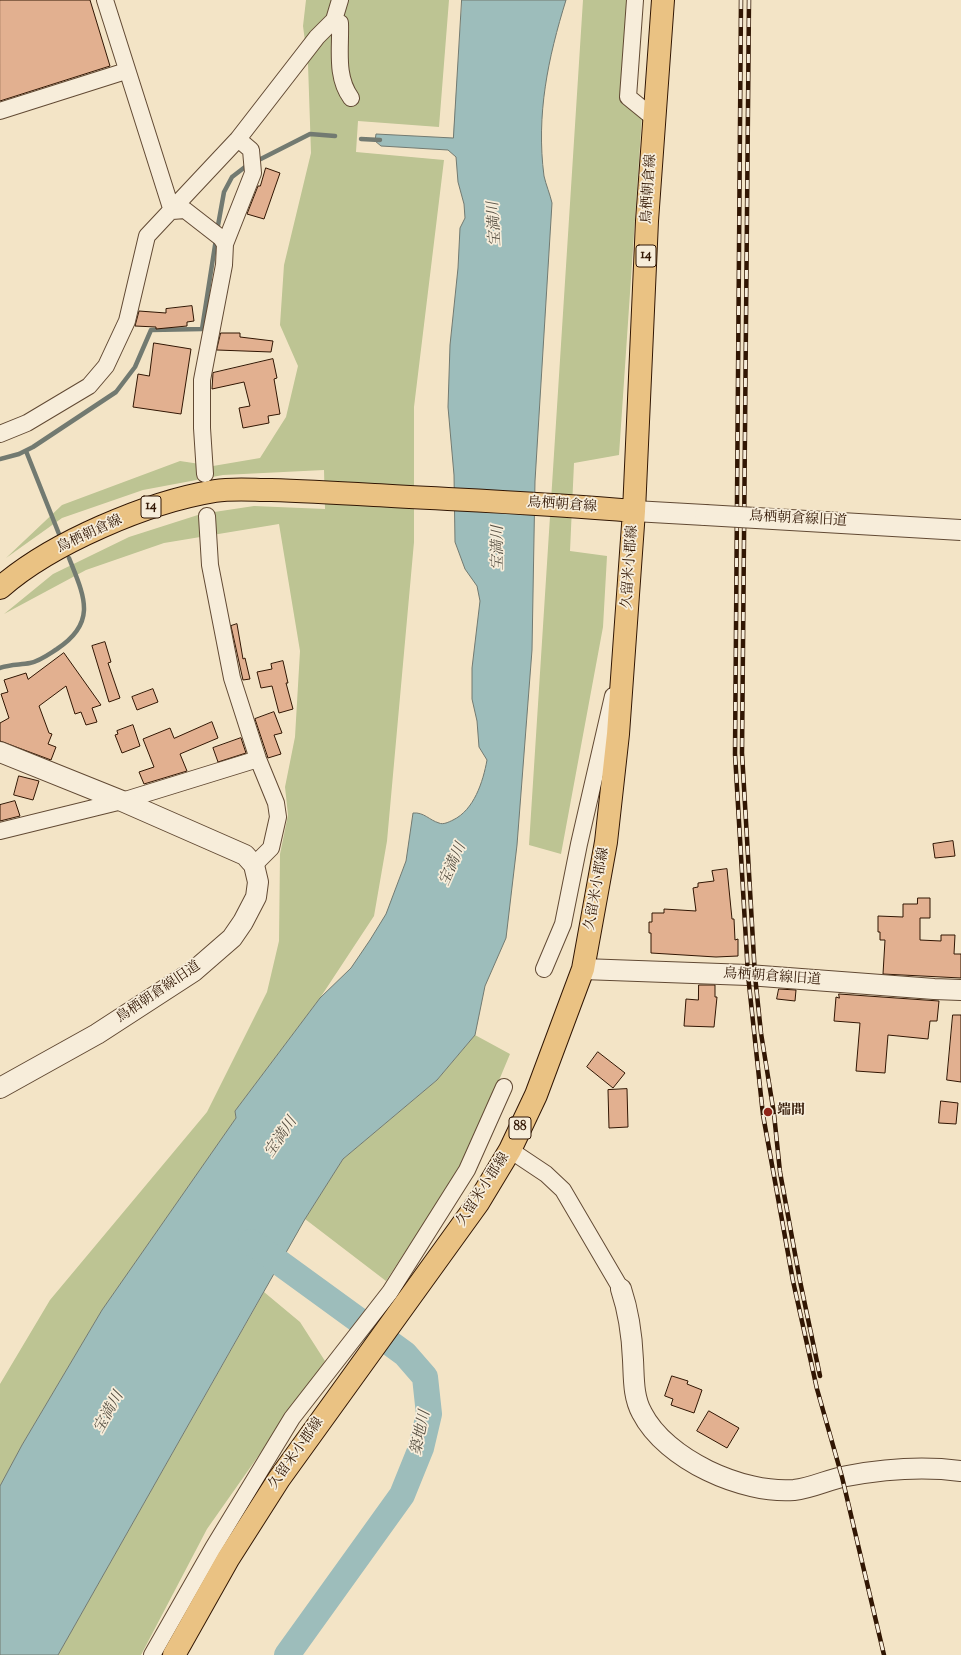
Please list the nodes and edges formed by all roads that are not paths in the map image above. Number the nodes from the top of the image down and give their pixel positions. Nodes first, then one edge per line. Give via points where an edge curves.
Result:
1 (105, 0) edge
2 (340, 0) edge
3 (635, 0) edge
4 (663, 0) edge
5 (334, 20) junction
6 (126, 71) junction
7 (351, 98) dead end
8 (0, 111) edge
9 (655, 118) junction
10 (238, 139) junction
11 (172, 211) junction
12 (225, 244) junction
13 (0, 434) edge
14 (205, 474) dead end
15 (634, 512) junction
16 (207, 516) dead end
17 (961, 530) edge
18 (0, 588) edge
19 (626, 644) junction
20 (0, 752) edge
21 (258, 759) junction
22 (122, 801) junction
23 (0, 831) edge
24 (250, 860) junction
25 (544, 969) dead end
26 (582, 969) junction
27 (961, 990) edge
28 (504, 1087) dead end
29 (0, 1088) edge
30 (510, 1150) junction
31 (621, 1289) joint
32 (961, 1471) edge
33 (152, 1655) edge
34 (174, 1655) edge

1 - 6 street
2 - 5 street
3 - 9 street via 628,97
4 - 9 main road, 鳥栖朝倉線 / 14
5 - 7 street via 340,23 340,73 345,90
5 - 10 street
6 - 8 street
6 - 11 street
9 - 15 main road, 鳥栖朝倉線 / 14 via 647,221
10 - 11 street
10 - 12 street via 251,150 253,172
11 - 12 street via 185,210
11 - 13 street via 147,236 127,321 106,366 89,386 27,423
12 - 14 street via 224,265 202,380
15 - 17 street, 鳥栖朝倉線旧道, bridge
15 - 18 main road, 鳥栖朝倉線 / 14 via 322,492 216,491 152,507 96,529 58,549
15 - 19 main road, 久留米小郡線 / 88
16 - 21 street via 210,565 222,631 232,678
19 - 25 street via 578,844 563,924
19 - 26 main road, 久留米小郡線 / 88 via 606,842
20 - 22 street
21 - 22 street
21 - 24 street via 276,803 278,817 271,848
22 - 23 street
22 - 24 street
24 - 29 street, 鳥栖朝倉線旧道 via 258,882 256,897 232,938 194,971 97,1034
26 - 27 street, 鳥栖朝倉線旧道 via 748,975
26 - 30 main road, 久留米小郡線 / 88 via 536,1095
28 - 33 street via 467,1170 390,1292 292,1418
30 - 31 street via 546,1174 563,1190
30 - 34 main road, 久留米小郡線 / 88 via 478,1203 279,1479 228,1559
31 - 32 street via 628,1310 634,1389 641,1413 656,1434 676,1452 708,1471 746,1484 793,1490 847,1476 902,1469

